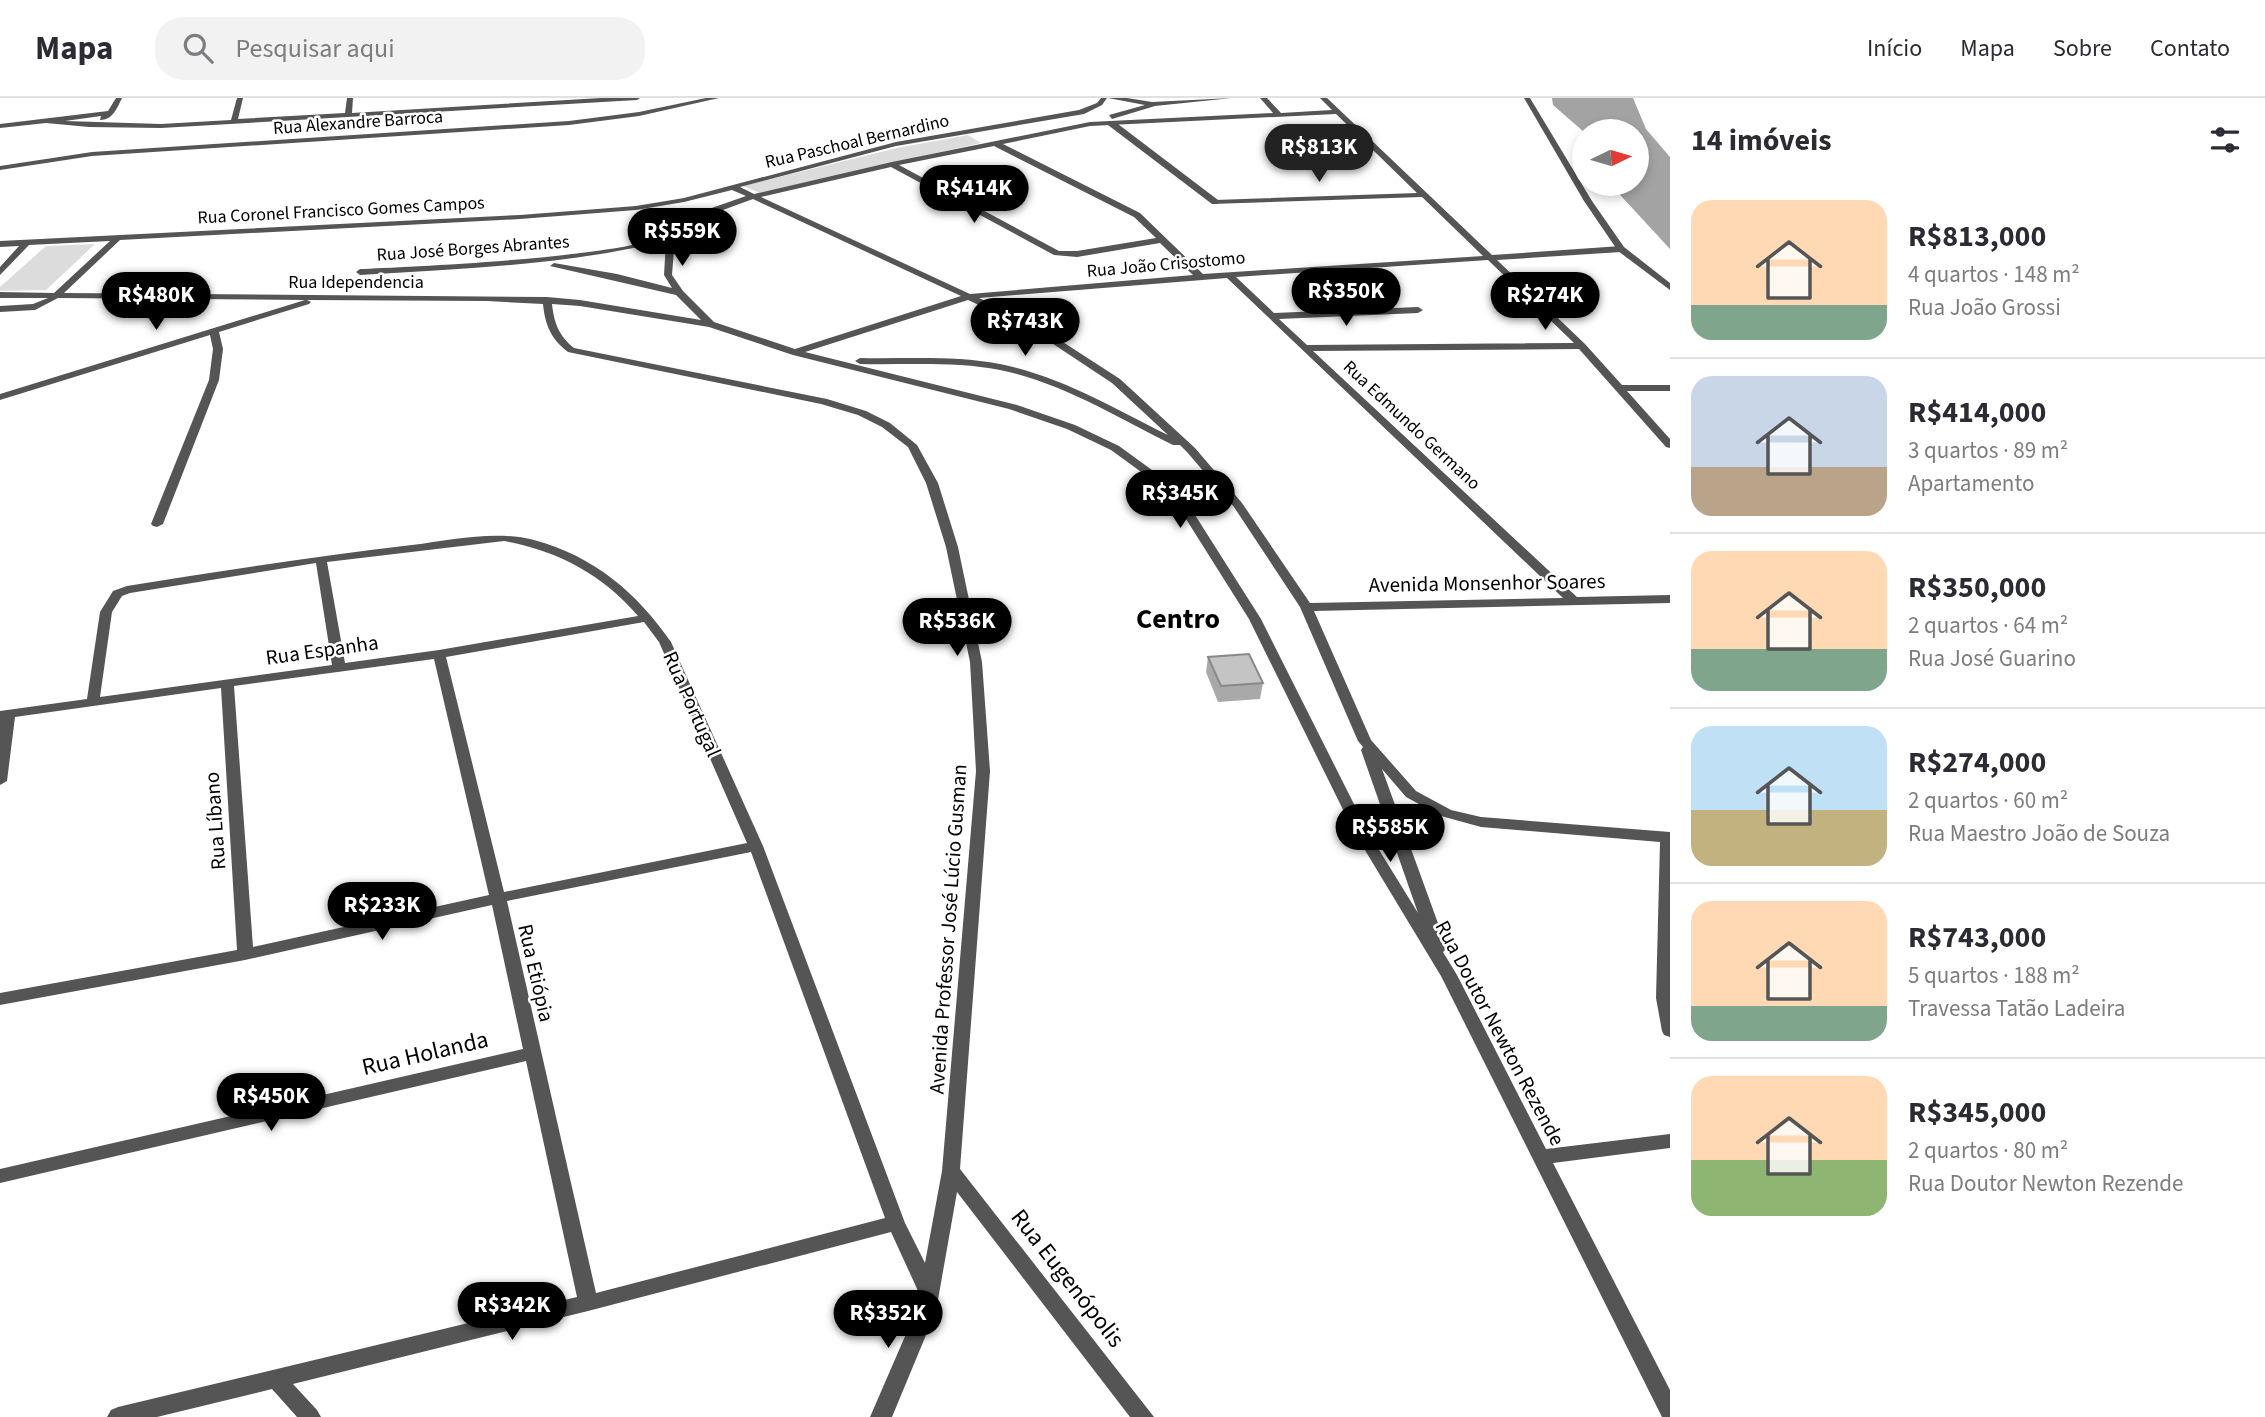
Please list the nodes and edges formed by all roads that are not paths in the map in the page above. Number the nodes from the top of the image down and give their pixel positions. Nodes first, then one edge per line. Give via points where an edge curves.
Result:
1 (119, 98) edge
2 (240, 98) edge
3 (350, 98) edge
4 (469, 98) edge
5 (637, 98) edge
6 (716, 98) edge
7 (1104, 98) edge
8 (1111, 98) edge
9 (1228, 98) edge
10 (1263, 98) edge
11 (1323, 98) edge
12 (1527, 98) edge
13 (1154, 104) junction
14 (469, 109) junction
15 (1338, 112) junction
16 (111, 113) junction
17 (348, 115) junction
18 (1279, 116) junction
19 (47, 121) junction
20 (234, 121) junction
21 (1111, 123) junction
22 (1090, 124) junction
23 (89, 125) junction
24 (0, 126) edge
25 (972, 131) junction
26 (996, 143) junction
27 (891, 164) junction
28 (0, 168) edge
29 (733, 187) junction
30 (1424, 195) junction
31 (754, 196) junction
32 (684, 200) joint
33 (119, 237) junction
34 (671, 237) junction
35 (1162, 240) junction
36 (27, 242) junction
37 (0, 244) edge
38 (1621, 249) junction
39 (1490, 258) junction
40 (535, 263) junction
41 (0, 272) edge
42 (360, 272) dead end
43 (1230, 275) junction
44 (1199, 277) junction
45 (1670, 287) edge
46 (679, 293) junction
47 (0, 295) edge
48 (57, 295) junction
49 (971, 296) junction
50 (321, 298) junction
51 (547, 300) junction
52 (0, 309) edge
53 (1418, 310) dead end
54 (1273, 316) junction
55 (711, 324) junction
56 (214, 330) junction
57 (1582, 346) junction
58 (1304, 348) junction
59 (796, 353) junction
60 (837, 361) junction
61 (1619, 388) junction
62 (1670, 388) edge
63 (0, 397) edge
64 (1670, 445) edge
65 (1191, 450) junction
66 (157, 524) dead end
67 (321, 559) junction
68 (1670, 599) edge
69 (1573, 600) junction
70 (1306, 607) junction
71 (648, 618) junction
72 (439, 654) junction
73 (339, 668) junction
74 (227, 685) junction
75 (93, 702) junction
76 (4, 714) edge
77 (1364, 741) junction
78 (0, 781) edge
79 (1669, 837) edge
80 (756, 846) junction
81 (498, 898) junction
82 (245, 954) junction
83 (1449, 975) junction
84 (0, 999) edge
85 (1670, 1031) edge
86 (533, 1053) junction
87 (1670, 1141) edge
88 (1540, 1157) junction
89 (950, 1171) junction
90 (0, 1176) edge
91 (896, 1223) junction
92 (930, 1295) junction
93 (588, 1303) junction
94 (276, 1379) junction
95 (1670, 1411) edge
96 (118, 1417) edge
97 (310, 1417) edge
98 (881, 1417) edge
99 (1143, 1417) edge

1 - 16 street
2 - 20 street
3 - 17 street
4 - 14 street
5 - 14 street
6 - 28 street, Rua Alexandre Barroca via 582,122 92,155
7 - 25 street, Rua Paschoal Bernardino via 1081,112
8 - 13 street
9 - 13 street
10 - 18 street
11 - 15 street
12 - 38 street
13 - 22 street
14 - 17 street
15 - 18 street, Rua Paschoal Bernardino
15 - 30 street
16 - 19 street
16 - 23 street
17 - 20 street
18 - 21 street, Rua Paschoal Bernardino
19 - 23 street
19 - 24 street
20 - 23 street
21 - 22 street, Rua Paschoal Bernardino
21 - 30 street via 1215,202
22 - 26 street, Rua Paschoal Bernardino
25 - 26 street
25 - 29 street, Rua Paschoal Bernardino via 896,144
26 - 27 street, Rua Paschoal Bernardino
26 - 35 street via 1137,215
27 - 31 street, Rua Paschoal Bernardino
27 - 35 street via 1048,249 1066,254
29 - 31 street
29 - 32 street, Rua Paschoal Bernardino
30 - 39 street
31 - 34 street, Rua Paschoal Bernardino via 709,212
31 - 49 street
32 - 33 street, Rua Coronel Francisco Gomes Campos via 520,217
33 - 36 street, Rua Coronel Francisco Gomes Campos
33 - 48 street
34 - 40 street, Rua José Borges Abrantes via 620,251
34 - 46 street via 668,275
35 - 44 street
36 - 37 street, Rua Coronel Francisco Gomes Campos
36 - 41 street
38 - 39 street, Rua João Crisostomo
38 - 45 street
39 - 43 street, Rua João Crisostomo
39 - 57 street
40 - 42 street, Rua José Borges Abrantes
40 - 46 street
43 - 44 street, Rua João Crisostomo
43 - 54 street, Rua Edmundo Germano
44 - 49 street, Rua João Crisostomo
46 - 55 street
47 - 48 street, Rua Idependencia
48 - 50 street, Rua Idependencia
48 - 52 street via 35,307
49 - 59 street, Rua João Crisostomo
49 - 65 street via 1032,326 1116,381
50 - 51 street, Rua Idependencia
50 - 56 street
51 - 55 street, Rua Idependencia
51 - 89 street, Avenida Professor José Lúcio Gusman via 551,330 571,350 862,413 912,445 932,483 952,547 976,662 983,771
53 - 54 street
54 - 58 street, Rua Edmundo Germano
55 - 59 street, Rua Doutor Newton Rezende
56 - 63 street
56 - 66 street via 218,349 214,380
57 - 58 street
57 - 61 street
58 - 69 street, Rua Edmundo Germano
59 - 60 street, Rua Doutor Newton Rezende
60 - 65 street via 1001,367 1059,388
60 - 83 street, Rua Doutor Newton Rezende via 1013,407 1071,427 1115,447 1159,480 1191,517 1255,619 1361,832
61 - 62 street
61 - 64 street
65 - 70 street via 1238,505
67 - 71 street, Rua Portugal via 481,539 530,541 566,554 609,579
67 - 73 street
67 - 75 street, Rua Portugal via 117,594 106,612
68 - 69 street, Avenida Monsenhor Soares
69 - 70 street, Avenida Monsenhor Soares
70 - 77 street
71 - 72 street, Rua Espanha
71 - 80 street, Rua Portugal via 665,642
72 - 73 street, Rua Espanha
72 - 81 street, Rua Etiópia
73 - 74 street, Rua Espanha
74 - 75 street, Rua Espanha
74 - 82 street, Rua Líbano
75 - 76 street, Rua Espanha
76 - 78 street
77 - 79 street via 1411,794 1446,813 1481,822
77 - 83 street
79 - 85 street via 1664,998
80 - 81 street
80 - 91 street, Rua Portugal
81 - 82 street
81 - 86 street, Rua Etiópia
82 - 84 street
83 - 88 street, Rua Doutor Newton Rezende
86 - 90 street, Rua Holanda
86 - 93 street, Rua Etiópia
87 - 88 street
88 - 95 street, Rua Doutor Newton Rezende
89 - 92 street, Avenida Professor José Lúcio Gusman
89 - 99 street, Rua Eugenópolis
91 - 92 street, Rua Portugal
91 - 93 street
92 - 98 street
93 - 94 street
94 - 96 street
94 - 97 street

